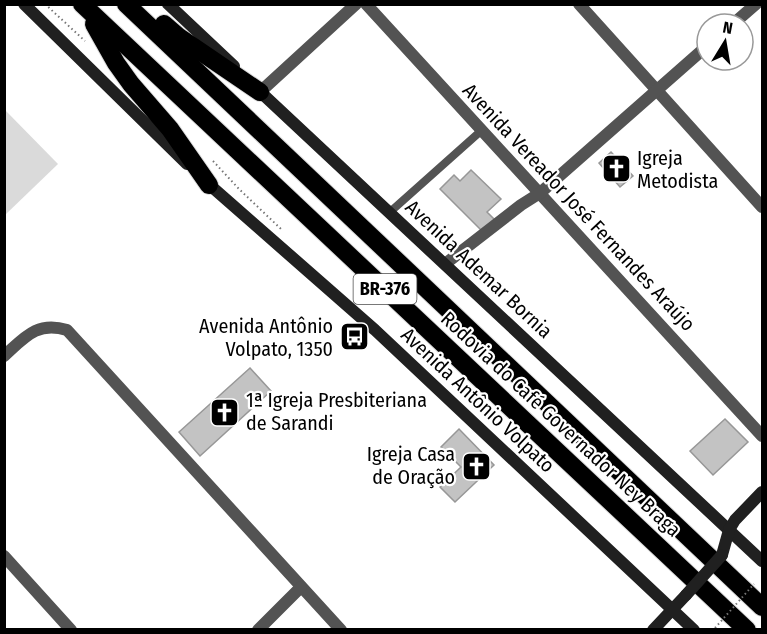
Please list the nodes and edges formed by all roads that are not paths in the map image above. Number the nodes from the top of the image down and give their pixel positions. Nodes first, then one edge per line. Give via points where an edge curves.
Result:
1 (24, 4) edge
2 (82, 4) edge
3 (126, 4) edge
4 (142, 4) edge
5 (168, 4) edge
6 (356, 4) edge
7 (366, 4) edge
8 (579, 4) edge
9 (695, 56) edge
10 (656, 89) junction
11 (260, 92) junction
12 (482, 130) junction
13 (209, 185) junction
14 (540, 193) junction
15 (762, 207) edge
16 (390, 212) junction
17 (445, 264) junction
18 (4, 356) edge
19 (762, 436) edge
20 (762, 492) edge
21 (729, 530) junction
22 (4, 555) edge
23 (762, 561) edge
24 (301, 587) junction
25 (762, 607) edge
26 (674, 610) junction
27 (70, 630) edge
28 (258, 630) edge
29 (341, 630) edge
30 (653, 630) edge
31 (694, 630) edge
32 (747, 630) edge

1 - 13 street, Avenida Antônio Volpato
2 - 13 highway via 116,63
2 - 32 highway, Rodovia do Café Governador Ney Braga / BR-376
3 - 25 highway, Rodovia do Café Governador Ney Braga / BR-376
4 - 11 highway via 179,37
5 - 11 street, Avenida Ademar Bornia
6 - 11 street
7 - 12 street, Avenida Vereador José Fernandes Araújo
8 - 10 street
9 - 10 street
10 - 14 street
10 - 15 street
11 - 16 street, Avenida Ademar Bornia
12 - 14 street, Avenida Vereador José Fernandes Araújo
12 - 16 lane
13 - 26 street, Avenida Antônio Volpato via 375,330
14 - 17 street
14 - 19 street, Avenida Vereador José Fernandes Araújo
16 - 17 street, Avenida Ademar Bornia
17 - 21 street, Avenida Ademar Bornia
18 - 24 street via 39,328 55,326 67,330
20 - 21 street
21 - 23 street, Avenida Ademar Bornia
21 - 26 street, bridge via 722,555
22 - 27 street
24 - 28 street
24 - 29 street
26 - 30 street
26 - 31 street, Avenida Antônio Volpato

